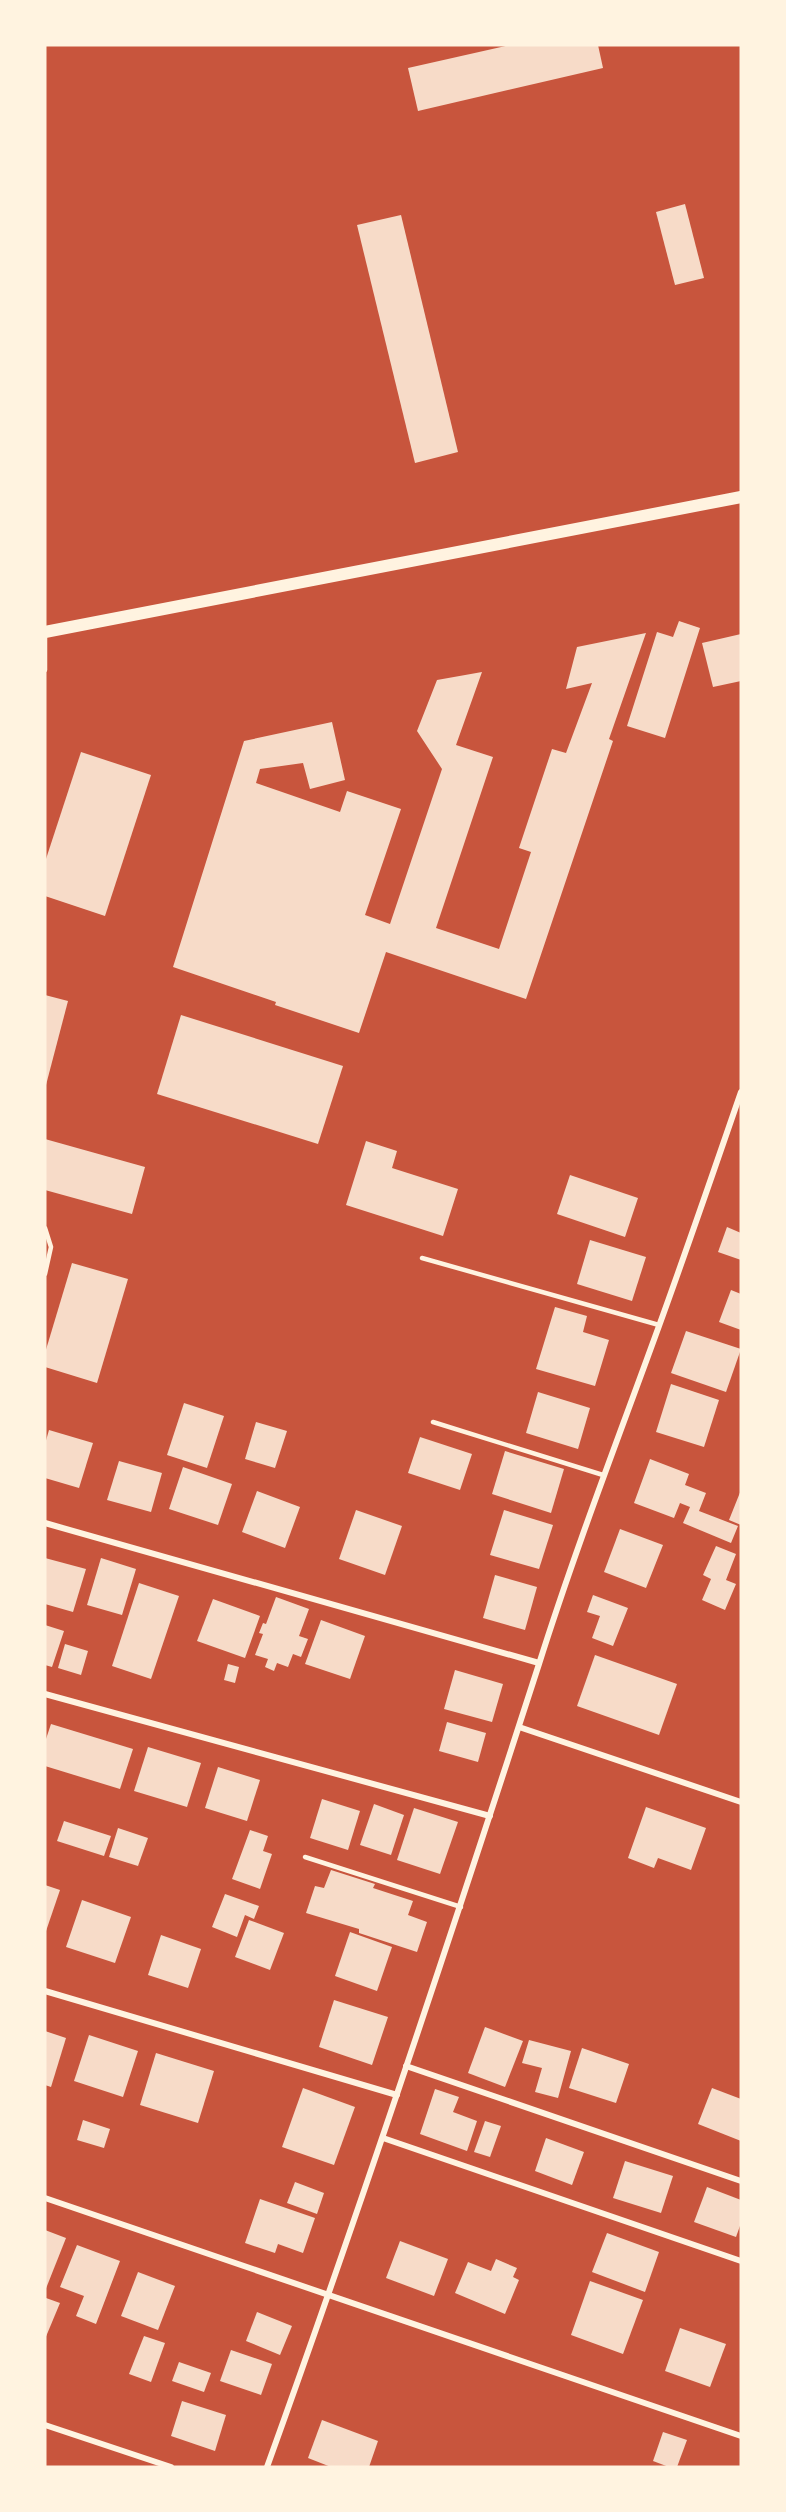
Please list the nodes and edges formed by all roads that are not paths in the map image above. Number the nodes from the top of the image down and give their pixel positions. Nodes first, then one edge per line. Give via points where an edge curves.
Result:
1 (741, 498) edge
2 (45, 633) edge
3 (45, 670) edge
4 (741, 1092) edge
5 (45, 1228) edge
6 (422, 1258) dead end
7 (45, 1274) edge
8 (659, 1325) junction
9 (433, 1422) dead end
10 (603, 1475) junction
11 (45, 1522) edge
12 (539, 1663) junction
13 (45, 1694) edge
14 (519, 1727) junction
15 (741, 1802) edge
16 (490, 1816) junction
17 (305, 1857) dead end
18 (461, 1907) junction
19 (45, 1991) edge
20 (406, 2066) junction
21 (397, 2095) junction
22 (383, 2138) junction
23 (741, 2181) edge
24 (45, 2198) edge
25 (741, 2261) edge
26 (329, 2296) junction
27 (45, 2425) edge
28 (741, 2436) edge
29 (171, 2467) edge
30 (267, 2467) edge

1 - 2 main road
2 - 3 lane
4 - 8 street
5 - 7 lane via 51,1246
6 - 8 lane
8 - 10 street
9 - 10 lane
10 - 12 street
11 - 12 street
12 - 14 street
13 - 16 street
14 - 15 street
14 - 16 street
16 - 18 street
17 - 18 lane
18 - 20 street
19 - 21 street
20 - 21 street
20 - 23 street
21 - 22 street
22 - 25 street
22 - 26 street
24 - 26 street
26 - 28 street
26 - 30 street
27 - 29 street

